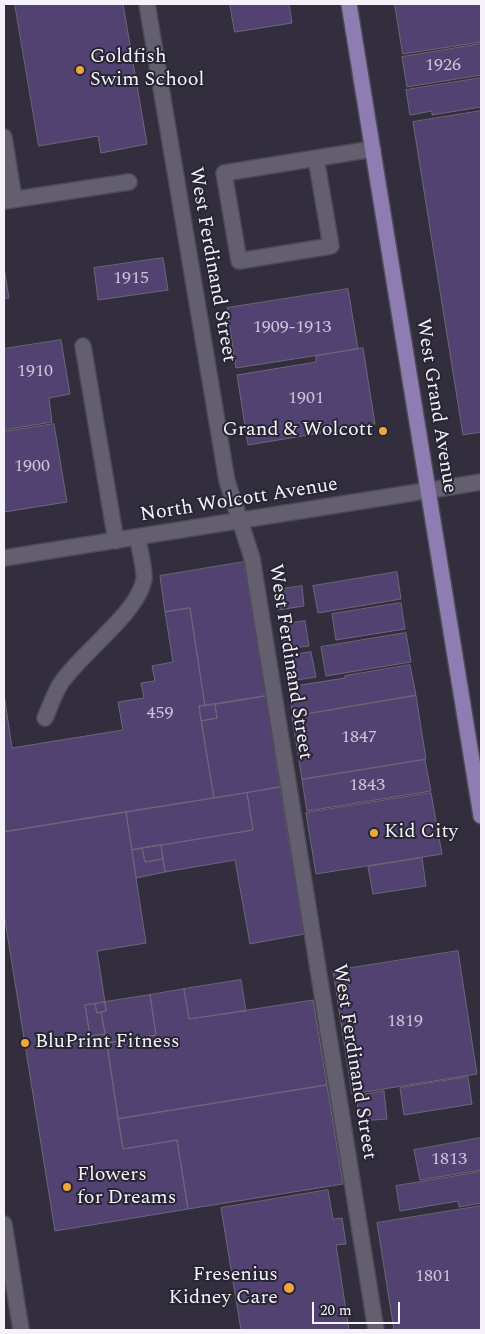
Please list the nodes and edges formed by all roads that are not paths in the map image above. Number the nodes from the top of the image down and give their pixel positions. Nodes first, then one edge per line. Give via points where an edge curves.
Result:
1 (147, 4) edge
2 (349, 4) edge
3 (4, 137) edge
4 (373, 148) junction
5 (316, 158) junction
6 (129, 182) dead end
7 (9, 200) edge
8 (83, 346) dead end
9 (481, 482) edge
10 (429, 491) junction
11 (240, 522) junction
12 (138, 538) junction
13 (116, 541) junction
14 (4, 558) edge
15 (45, 718) dead end
16 (481, 816) edge
17 (4, 1224) edge
18 (21, 1330) edge
19 (376, 1330) edge

1 - 11 street, West Ferdinand Street via 227,481
2 - 4 main road, West Grand Avenue
3 - 7 street
4 - 5 street
4 - 10 main road, West Grand Avenue
5 - 5 street via 330,246 239,261 224,173
6 - 7 street
8 - 13 street
9 - 10 street, North Wolcott Avenue
10 - 11 street, North Wolcott Avenue
10 - 16 main road, West Grand Avenue
11 - 12 street, North Wolcott Avenue
11 - 19 street, West Ferdinand Street via 252,558
12 - 13 street, North Wolcott Avenue
12 - 15 street via 144,579 137,597 61,684
13 - 14 street, North Wolcott Avenue
17 - 18 street

